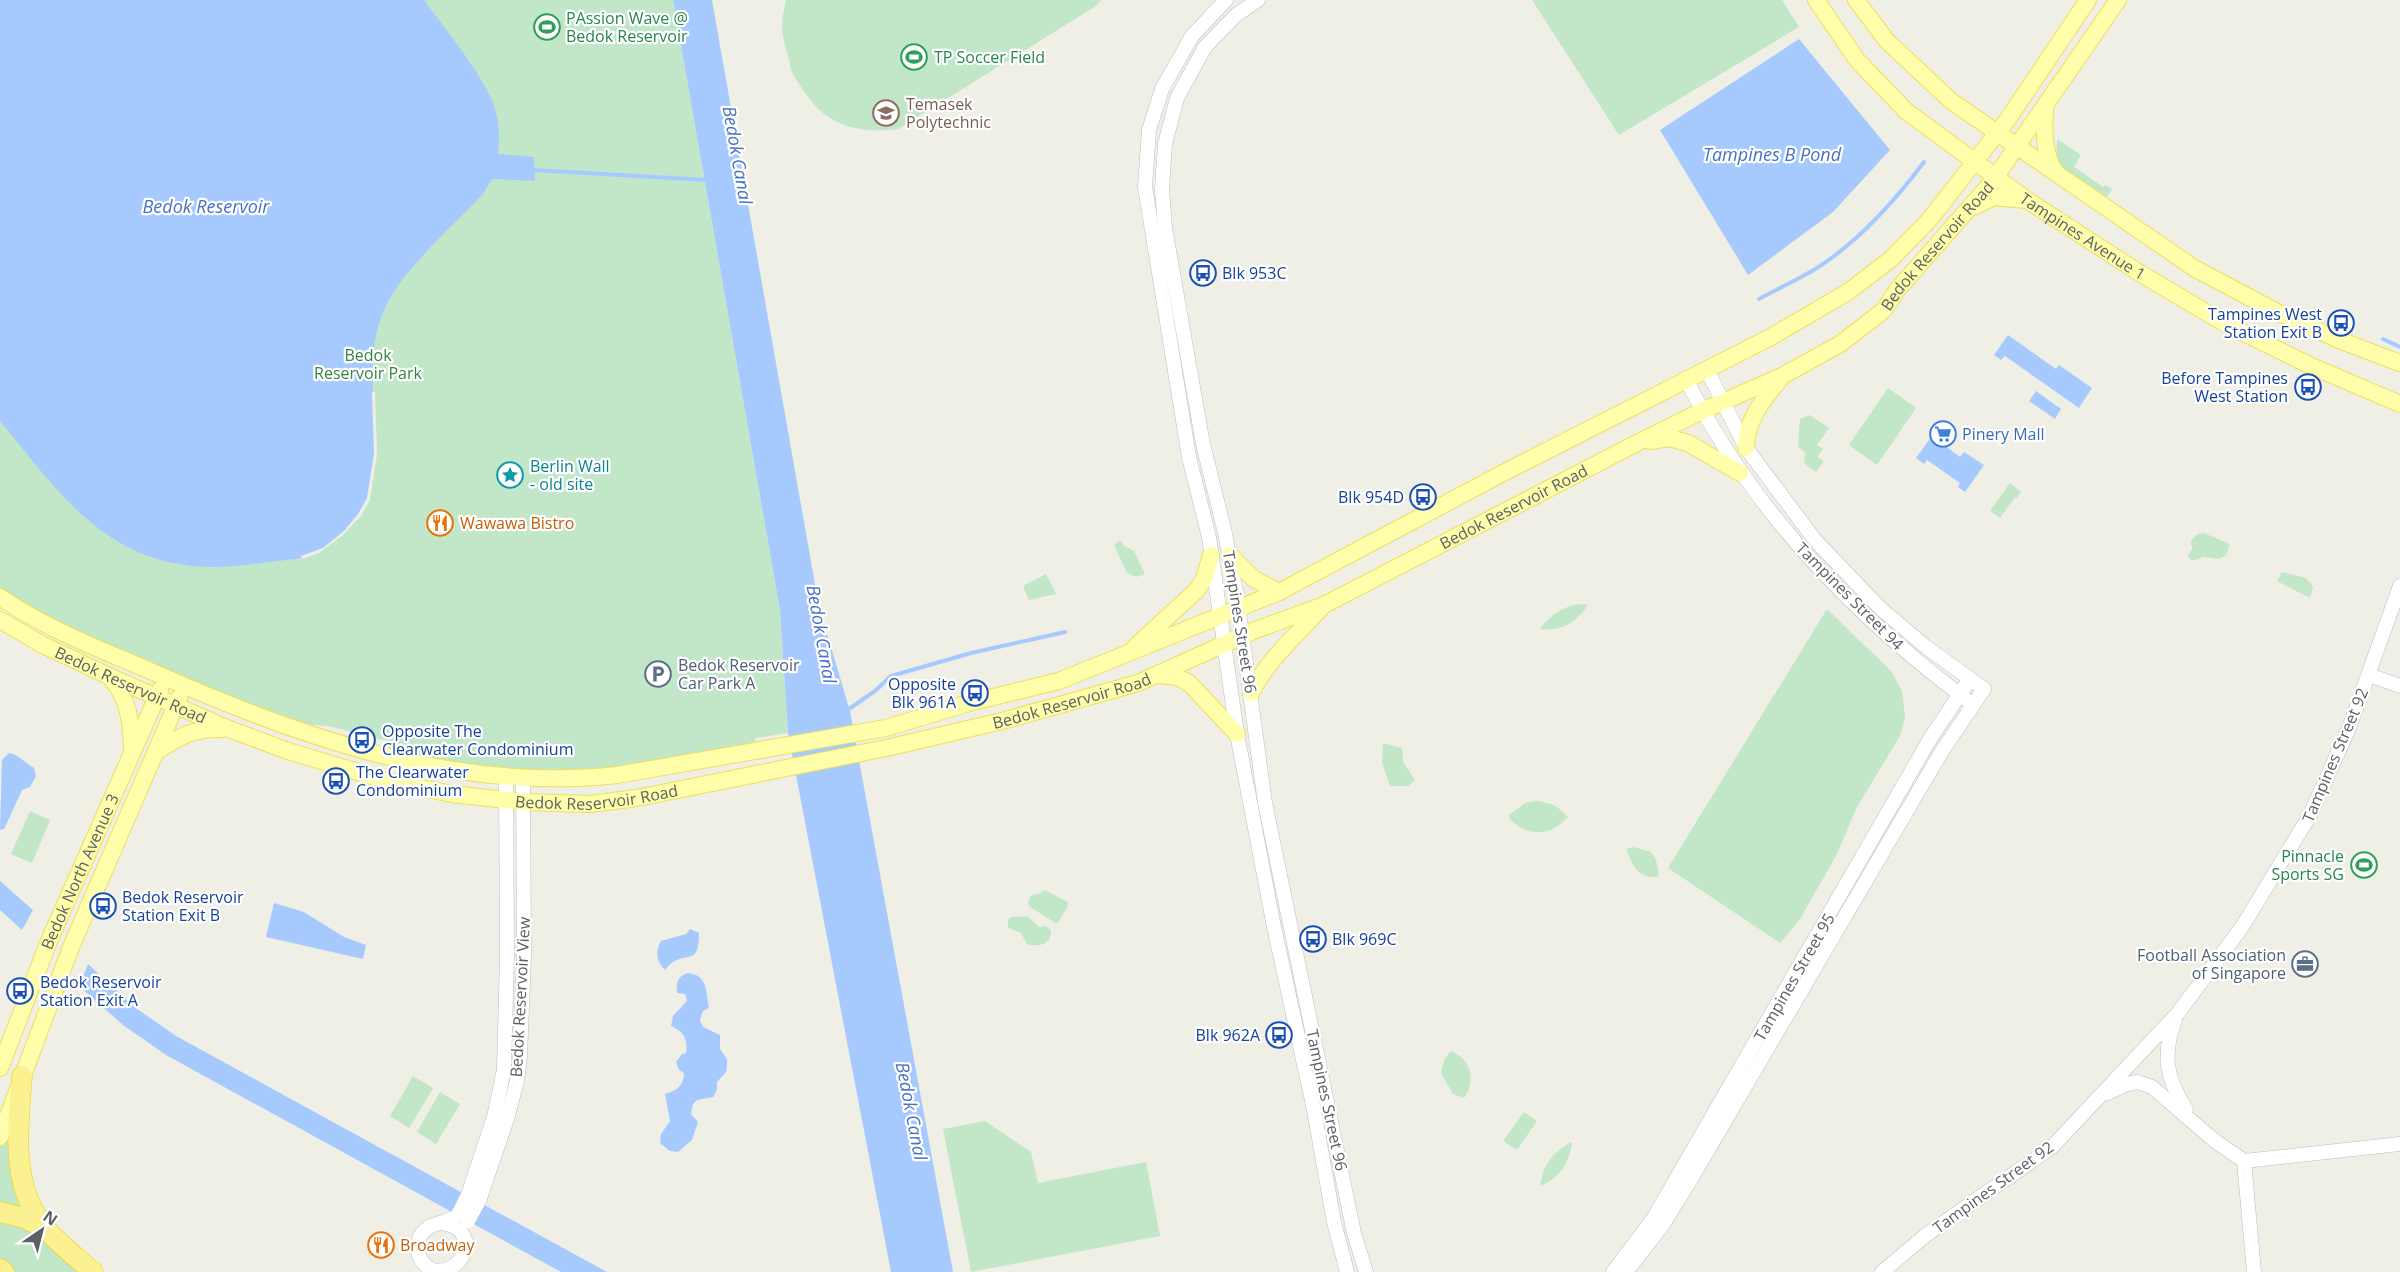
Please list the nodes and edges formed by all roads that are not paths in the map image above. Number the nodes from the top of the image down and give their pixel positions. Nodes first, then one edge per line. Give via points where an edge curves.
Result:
1 (1226, 0) edge
2 (1258, 0) edge
3 (1816, 0) edge
4 (1856, 0) edge
5 (2088, 0) edge
6 (2118, 0) edge
7 (2046, 105) junction
8 (1998, 133) junction
9 (2017, 146) junction
10 (1975, 162) junction
11 (2056, 173) junction
12 (1995, 177) junction
13 (2027, 200) junction
14 (1970, 208) junction
15 (2400, 363) edge
16 (1707, 370) junction
17 (1782, 376) junction
18 (1686, 379) junction
19 (1722, 403) junction
20 (2400, 404) edge
21 (1702, 411) junction
22 (1636, 442) junction
23 (1746, 448) junction
24 (1740, 473) junction
25 (1211, 555) junction
26 (1230, 555) junction
27 (2400, 586) edge
28 (1279, 592) junction
29 (0, 597) edge
30 (1324, 605) junction
31 (1239, 609) junction
32 (1220, 617) junction
33 (0, 620) edge
34 (1242, 637) junction
35 (1223, 645) junction
36 (1128, 653) junction
37 (1160, 675) junction
38 (2369, 675) junction
39 (111, 677) junction
40 (165, 678) junction
41 (1970, 679) junction
42 (184, 686) junction
43 (2400, 686) edge
44 (1984, 689) joint
45 (1251, 693) junction
46 (1961, 695) junction
47 (156, 698) junction
48 (1974, 705) junction
49 (176, 706) junction
50 (229, 729) junction
51 (1237, 734) junction
52 (157, 751) junction
53 (132, 756) junction
54 (515, 777) junction
55 (506, 801) junction
56 (523, 802) junction
57 (2178, 1012) junction
58 (0, 1068) edge
59 (22, 1076) junction
60 (2100, 1097) junction
61 (2194, 1121) junction
62 (0, 1137) edge
63 (2400, 1144) edge
64 (2244, 1161) junction
65 (474, 1198) junction
66 (0, 1212) edge
67 (463, 1218) junction
68 (442, 1223) junction
69 (45, 1228) junction
70 (466, 1242) junction
71 (0, 1269) edge
72 (4, 1272) edge
73 (93, 1272) edge
74 (1347, 1272) edge
75 (1366, 1272) edge
76 (1613, 1272) edge
77 (1626, 1272) edge
78 (1882, 1272) edge
79 (2254, 1272) edge

1 - 25 street, Tampines Street 96 via 1192,36 1162,89 1149,130 1145,187 1189,457
2 - 26 street, Tampines Street 96 via 1236,15 1205,47 1177,98 1165,144 1162,189 1165,228 1203,444
3 - 10 main road, Tampines Avenue 1 via 1857,60 1906,111
4 - 8 main road, Tampines Avenue 1 via 1887,41 1925,79
5 - 8 main road, Bedok Reservoir Road
6 - 7 main road, Bedok Reservoir Road
7 - 9 main road, Bedok Reservoir Road
7 - 11 main road via 2043,135 2048,161
8 - 9 main road, Tampines Avenue 1
8 - 10 main road, Bedok Reservoir Road
9 - 11 main road, Tampines Avenue 1
9 - 12 main road, Bedok Reservoir Road
10 - 12 main road, Tampines Avenue 1
10 - 16 main road, Bedok Reservoir Road via 1930,219 1874,273 1829,303
11 - 15 main road, Tampines Avenue 1 via 2237,292 2339,340
12 - 13 main road, Tampines Avenue 1
12 - 14 main road, Bedok Reservoir Road
13 - 14 main road via 1994,197
13 - 20 main road, Tampines Avenue 1 via 2224,323
14 - 17 main road, Bedok Reservoir Road via 1882,311 1840,344
16 - 18 main road, Bedok Reservoir Road
16 - 19 street, Tampines Street 94
17 - 19 main road, Bedok Reservoir Road
17 - 23 main road via 1752,418
18 - 21 street, Tampines Street 94
18 - 28 main road, Bedok Reservoir Road
19 - 21 main road, Bedok Reservoir Road
19 - 23 street, Tampines Street 94
21 - 22 main road, Bedok Reservoir Road
21 - 24 street, Tampines Street 94
22 - 24 main road via 1669,438 1688,443
22 - 30 main road, Bedok Reservoir Road
23 - 41 street, Tampines Street 94 via 1815,540 1880,608
24 - 46 street, Tampines Street 94 via 1806,556 1875,625
25 - 32 street, Tampines Street 96
25 - 36 main road via 1197,590
26 - 28 main road via 1254,579
26 - 31 street, Tampines Street 96
27 - 38 street, Tampines Street 92
28 - 31 main road, Bedok Reservoir Road
29 - 40 main road, Bedok Reservoir Road via 60,633
30 - 34 main road, Bedok Reservoir Road
30 - 45 main road via 1269,664
31 - 32 main road, Bedok Reservoir Road
31 - 34 street, Tampines Street 96
32 - 35 street, Tampines Street 96
32 - 36 main road, Bedok Reservoir Road
33 - 39 main road, Bedok Reservoir Road
34 - 35 main road, Bedok Reservoir Road
34 - 45 street, Tampines Street 96
35 - 37 main road, Bedok Reservoir Road
35 - 51 street, Tampines Street 96
36 - 54 main road, Bedok Reservoir Road via 1059,681 886,728 579,780
37 - 51 main road via 1178,677 1190,684
37 - 56 main road, Bedok Reservoir Road via 1006,720 637,798 590,804
38 - 43 street, Tampines Street 92
38 - 57 street, Tampines Street 92 via 2299,836 2242,927
39 - 47 main road, Bedok Reservoir Road
39 - 53 main road via 128,708
40 - 42 main road, Bedok Reservoir Road
40 - 47 main road, Bedok North Avenue 3
41 - 44 street, Tampines Street 94
41 - 46 street, Tampines Street 95
42 - 49 main road, Bedok North Avenue 3
42 - 54 main road, Bedok Reservoir Road via 254,716 350,747 454,770
44 - 48 street, Tampines Street 95
45 - 75 street, Tampines Street 96 via 1265,803 1354,1233
46 - 48 street, Tampines Street 94
46 - 76 street, Tampines Street 95 via 1930,739 1653,1219
47 - 49 main road, Bedok Reservoir Road
47 - 53 main road, Bedok North Avenue 3
48 - 77 street, Tampines Street 95 via 1942,751 1691,1179 1662,1226
49 - 50 main road, Bedok Reservoir Road
49 - 52 main road, Bedok North Avenue 3
50 - 52 main road via 186,733
50 - 55 main road, Bedok Reservoir Road via 288,752 391,782
51 - 74 street, Tampines Street 96
52 - 59 main road, Bedok North Avenue 3 via 71,947
53 - 58 main road, Bedok North Avenue 3 via 49,941
54 - 55 street, Bedok Reservoir View
54 - 56 street, Bedok Reservoir View
55 - 56 main road, Bedok Reservoir Road
55 - 65 street, Bedok Reservoir View via 504,1070
56 - 65 street, Bedok Reservoir View via 524,956 519,1073 501,1138
57 - 60 street, Tampines Street 92
57 - 61 street, Tampines Street 92 via 2167,1045 2168,1071 2176,1094
59 - 62 main road, Bedok North Avenue 3
59 - 69 highway via 20,1171 28,1200
60 - 61 street, Tampines Street 92 via 2138,1082 2152,1087
60 - 78 street, Tampines Street 92 via 2052,1147 1926,1235
61 - 64 street, Tampines Street 92
63 - 64 street
64 - 79 street
65 - 67 street, Bedok Reservoir View, bridge
66 - 69 highway
67 - 68 street, Bedok Reservoir View
67 - 70 street, Bedok Reservoir View
68 - 70 street via 456,1228
68 - 70 street, Bedok Reservoir View via 426,1229 418,1241 419,1255 427,1267 439,1272 455,1268 464,1258
69 - 73 highway
71 - 72 highway

